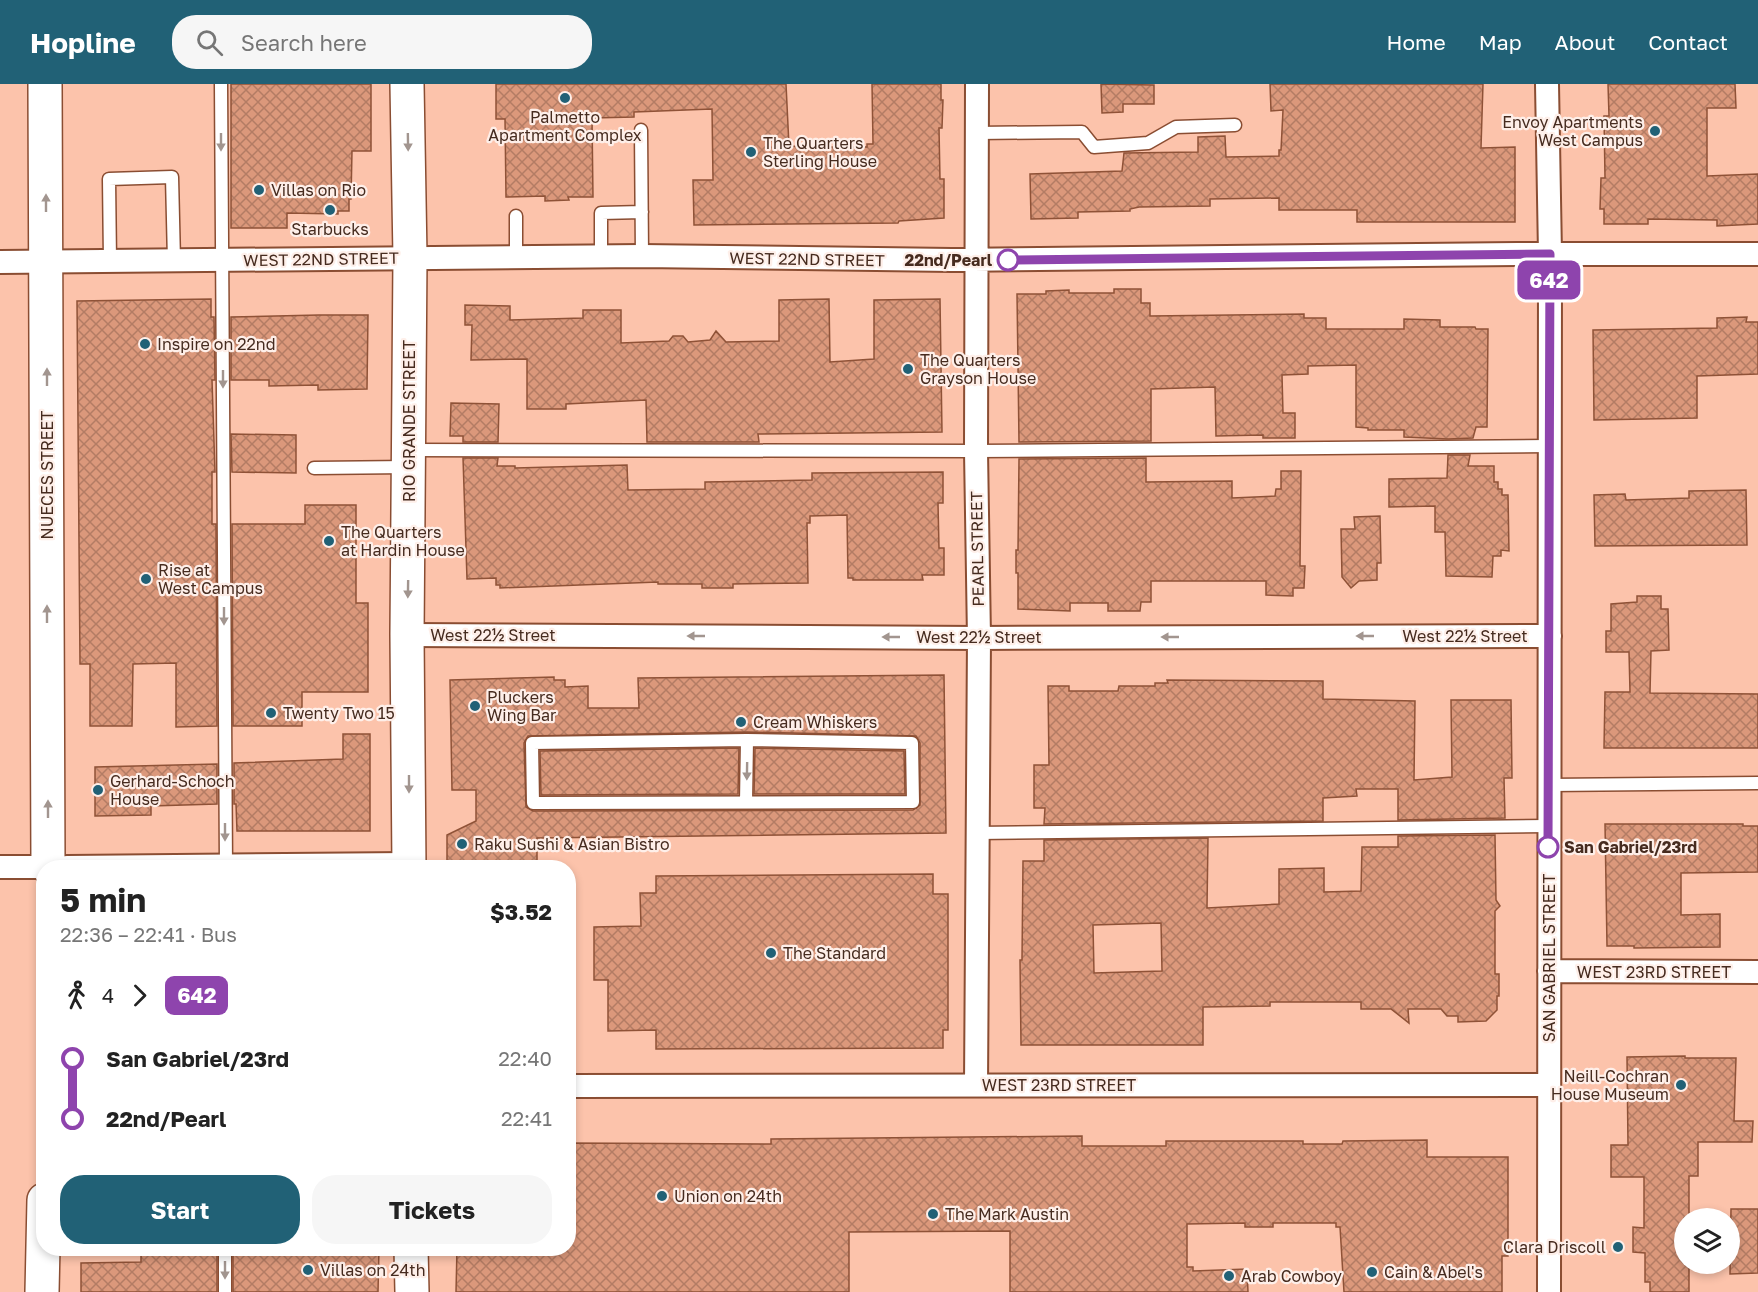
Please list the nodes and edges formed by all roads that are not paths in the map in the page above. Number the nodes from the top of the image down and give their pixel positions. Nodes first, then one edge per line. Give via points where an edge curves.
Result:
1 (45, 84) edge
2 (221, 84) edge
3 (407, 84) edge
4 (977, 84) edge
5 (1547, 84) edge
6 (1235, 125) dead end
7 (641, 130) dead end
8 (977, 133) junction
9 (642, 212) junction
10 (516, 216) dead end
11 (1550, 254) junction
12 (1758, 254) edge
13 (601, 256) junction
14 (642, 256) junction
15 (410, 257) junction
16 (516, 257) junction
17 (222, 260) junction
18 (977, 260) junction
19 (110, 261) junction
20 (174, 261) junction
21 (0, 262) edge
22 (47, 262) junction
23 (1549, 446) junction
24 (976, 451) junction
25 (409, 459) junction
26 (314, 468) dead end
27 (407, 635) junction
28 (1550, 636) junction
29 (979, 638) junction
30 (747, 740) junction
31 (1758, 783) edge
32 (1549, 784) junction
33 (746, 802) junction
34 (1548, 826) junction
35 (977, 833) junction
36 (48, 860) edge
37 (226, 860) edge
38 (409, 860) edge
39 (0, 867) edge
40 (36, 867) edge
41 (1550, 971) junction
42 (1758, 972) edge
43 (976, 1085) junction
44 (1549, 1085) junction
45 (576, 1086) edge
46 (43, 1256) edge
47 (225, 1256) edge
48 (411, 1256) edge
49 (42, 1292) edge
50 (225, 1292) edge
51 (412, 1292) edge
52 (1549, 1292) edge

22 -> 1 street, NUECES STREET
2 -> 17 lane
3 -> 15 street, RIO GRANDE STREET
4 - 8 street, PEARL STREET
5 - 11 street, SAN GABRIEL STREET
6 - 8 lane via 1176,126 1148,143 1094,147 1082,132
7 - 9 lane
8 - 18 street, PEARL STREET
9 - 13 lane via 601,213
9 - 14 lane
10 - 16 lane
11 - 12 street, WEST 22ND STREET
11 - 18 street, WEST 22ND STREET
11 - 23 street, SAN GABRIEL STREET
13 - 14 street, WEST 22ND STREET
13 - 16 street, WEST 22ND STREET
14 - 18 street, WEST 22ND STREET
15 - 16 street, WEST 22ND STREET
15 - 17 street, WEST 22ND STREET
15 - 25 street, RIO GRANDE STREET
17 - 20 street, WEST 22ND STREET
17 -> 37 lane
18 - 24 street, PEARL STREET
19 - 20 street, WEST 22ND STREET
19 - 20 lane via 109,179 172,177
19 - 22 street, WEST 22ND STREET
21 - 22 street, WEST 22ND STREET
36 -> 22 street, NUECES STREET
23 - 24 lane
23 - 28 street, SAN GABRIEL STREET
24 - 25 lane
24 - 29 street, PEARL STREET
25 - 26 lane
25 -> 27 street, RIO GRANDE STREET
29 -> 27 street, West 22½ Street
27 -> 38 street, RIO GRANDE STREET
28 -> 29 street, West 22½ Street
28 - 32 street, SAN GABRIEL STREET
29 - 35 street, PEARL STREET
30 -> 33 lane
30 - 33 lane via 912,743 913,802
30 - 33 lane via 532,743 533,803
31 - 32 lane
32 - 34 street, SAN GABRIEL STREET
34 - 35 lane
34 - 41 street, SAN GABRIEL STREET
35 - 43 street, PEARL STREET
39 - 40 street
41 - 42 street, WEST 23RD STREET
41 - 44 street, SAN GABRIEL STREET
43 - 44 street, WEST 23RD STREET
43 - 45 street, WEST 23RD STREET
44 - 52 street, SAN GABRIEL STREET
46 - 49 street
47 -> 50 lane
48 - 51 street

